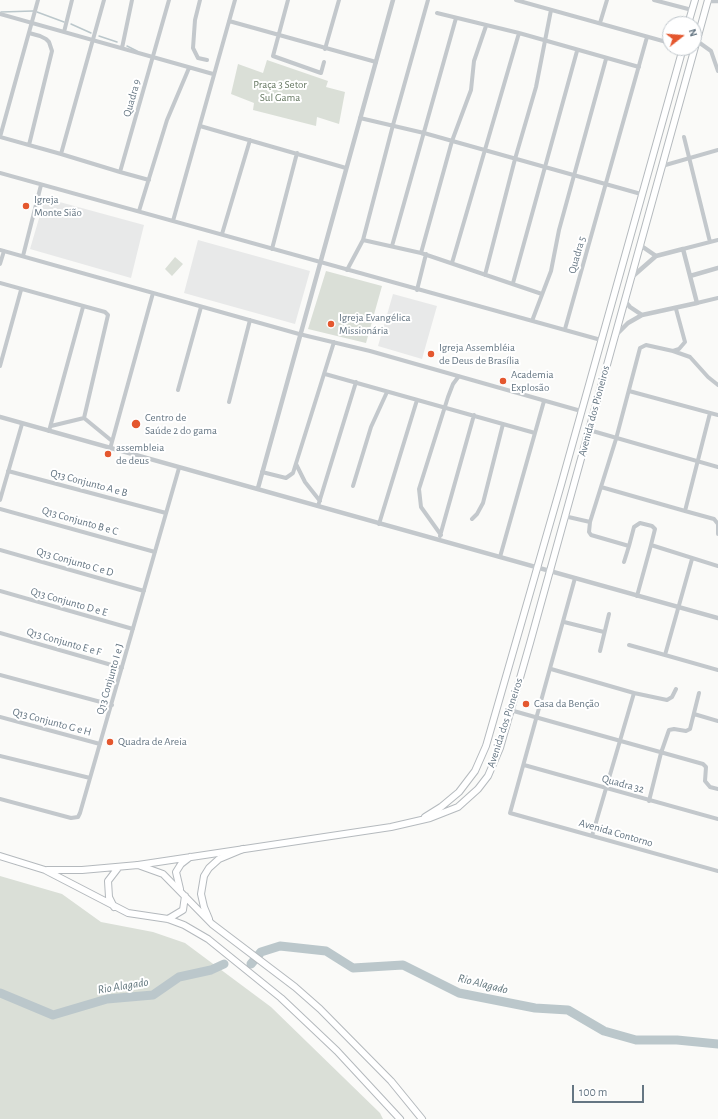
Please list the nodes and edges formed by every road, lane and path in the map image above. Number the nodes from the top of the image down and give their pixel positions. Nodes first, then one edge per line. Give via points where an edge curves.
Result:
1 (38, 0) edge
2 (72, 0) edge
3 (104, 0) edge
4 (132, 0) edge
5 (169, 0) edge
6 (200, 0) edge
7 (235, 0) edge
8 (288, 0) edge
9 (340, 0) edge
10 (393, 0) edge
11 (428, 0) edge
12 (516, 0) edge
13 (607, 0) edge
14 (654, 0) edge
15 (695, 0) edge
16 (708, 0) edge
17 (718, 0) edge
18 (533, 2) edge
19 (551, 10) junction
20 (692, 10) junction
21 (437, 12) dead end
22 (1, 14) edge
23 (690, 16) edge
24 (456, 18) junction
25 (229, 21) junction
26 (702, 22) edge
27 (32, 23) junction
28 (600, 24) junction
29 (486, 26) junction
30 (64, 32) junction
31 (518, 33) junction
32 (29, 34) junction
33 (278, 34) junction
34 (647, 37) junction
35 (93, 40) junction
36 (546, 41) junction
37 (662, 41) edge
38 (702, 45) edge
39 (122, 48) junction
40 (325, 49) junction
41 (577, 51) junction
42 (680, 56) edge
43 (693, 56) edge
44 (154, 58) junction
45 (606, 59) junction
46 (207, 60) dead end
47 (679, 61) junction
48 (324, 62) dead end
49 (376, 62) junction
50 (690, 65) junction
51 (639, 67) junction
52 (189, 68) junction
53 (718, 71) edge
54 (214, 74) junction
55 (360, 118) junction
56 (393, 125) junction
57 (200, 126) junction
58 (660, 126) junction
59 (673, 127) junction
60 (424, 133) junction
61 (0, 137) edge
62 (684, 137) dead end
63 (250, 140) junction
64 (452, 141) junction
65 (29, 145) junction
66 (718, 150) edge
67 (484, 151) junction
68 (297, 153) junction
69 (61, 154) junction
70 (689, 158) junction
71 (515, 159) junction
72 (662, 166) junction
73 (346, 168) junction
74 (545, 168) junction
75 (120, 172) junction
76 (0, 173) edge
77 (574, 176) junction
78 (149, 180) junction
79 (41, 184) junction
80 (606, 186) junction
81 (641, 194) junction
82 (139, 212) junction
83 (173, 221) junction
84 (222, 234) junction
85 (363, 240) junction
86 (718, 240) edge
87 (710, 242) junction
88 (640, 245) junction
89 (392, 246) junction
90 (272, 249) junction
91 (683, 249) junction
92 (2, 250) edge
93 (423, 254) junction
94 (23, 256) junction
95 (656, 256) junction
96 (320, 262) junction
97 (452, 263) junction
98 (0, 264) edge
99 (718, 268) edge
100 (347, 270) junction
101 (485, 274) junction
102 (690, 276) junction
103 (630, 280) junction
104 (0, 283) edge
105 (512, 283) junction
106 (21, 290) junction
107 (417, 290) junction
108 (153, 294) junction
109 (542, 294) junction
110 (718, 298) edge
111 (624, 300) junction
112 (612, 301) junction
113 (697, 303) junction
114 (83, 307) junction
115 (201, 307) junction
116 (622, 308) junction
117 (676, 309) junction
118 (642, 315) junction
119 (250, 320) junction
120 (532, 321) junction
121 (565, 329) junction
122 (299, 334) junction
123 (614, 337) junction
124 (601, 340) junction
125 (334, 342) junction
126 (673, 351) junction
127 (0, 366) edge
128 (325, 374) junction
129 (459, 376) junction
130 (356, 382) junction
131 (718, 385) edge
132 (178, 390) dead end
133 (629, 391) junction
134 (387, 392) junction
135 (417, 400) junction
136 (544, 401) junction
137 (229, 402) dead end
138 (445, 407) junction
139 (582, 411) junction
140 (710, 413) junction
141 (474, 415) junction
142 (718, 415) edge
143 (0, 417) edge
144 (84, 418) junction
145 (22, 424) junction
146 (503, 424) junction
147 (51, 426) junction
148 (589, 430) junction
149 (49, 431) junction
150 (535, 433) junction
151 (616, 439) junction
152 (112, 441) junction
153 (110, 449) junction
154 (699, 462) junction
155 (296, 464) junction
156 (718, 467) edge
157 (179, 468) junction
158 (8, 471) junction
159 (262, 472) junction
160 (564, 474) junction
161 (575, 478) junction
162 (561, 485) junction
163 (353, 486) dead end
164 (573, 487) junction
165 (601, 487) junction
166 (258, 488) junction
167 (0, 500) edge
168 (319, 504) junction
169 (0, 509) edge
170 (685, 511) junction
171 (166, 513) junction
172 (564, 516) junction
173 (472, 519) dead end
174 (590, 522) junction
175 (379, 524) junction
176 (441, 534) junction
177 (718, 534) edge
178 (439, 541) junction
179 (651, 545) junction
180 (629, 546) junction
181 (0, 550) edge
182 (155, 552) junction
183 (500, 557) junction
184 (692, 558) junction
185 (624, 562) dead end
186 (718, 566) edge
187 (537, 567) junction
188 (550, 571) junction
189 (575, 578) junction
190 (0, 591) edge
191 (144, 591) junction
192 (637, 596) junction
193 (679, 608) junction
194 (609, 614) dead end
195 (718, 618) edge
196 (564, 622) junction
197 (133, 629) junction
198 (604, 632) junction
199 (0, 633) edge
200 (517, 638) junction
201 (530, 643) junction
202 (629, 645) dead end
203 (600, 651) dead end
204 (665, 655) junction
205 (122, 668) junction
206 (551, 669) junction
207 (718, 670) edge
208 (0, 675) edge
209 (676, 689) dead end
210 (634, 693) junction
211 (700, 693) dead end
212 (112, 705) junction
213 (510, 710) junction
214 (694, 714) junction
215 (0, 717) edge
216 (537, 717) junction
217 (718, 721) edge
218 (621, 741) junction
219 (100, 744) junction
220 (661, 753) junction
221 (0, 756) edge
222 (524, 765) junction
223 (475, 771) junction
224 (488, 776) junction
225 (90, 778) junction
226 (718, 789) edge
227 (607, 790) junction
228 (0, 799) edge
229 (649, 801) junction
230 (718, 819) edge
231 (420, 820) junction
232 (592, 836) junction
233 (243, 849) junction
234 (0, 856) edge
235 (190, 857) junction
236 (138, 865) junction
237 (118, 868) junction
238 (45, 870) junction
239 (718, 871) edge
240 (180, 889) junction
241 (185, 896) junction
242 (115, 908) junction
243 (168, 919) junction
244 (212, 924) junction
245 (400, 1119) edge
246 (422, 1119) edge

1 - 27 street
2 - 30 street
3 - 35 street
4 - 39 street
5 - 44 street, Quadra 9
6 - 46 street via 195,20 193,48 198,58
7 - 25 street
8 - 33 street
9 - 40 street
10 - 49 street
11 - 56 street
12 - 18 street
13 - 28 street
14 - 20 street
15 - 20 main road
16 - 17 street
16 - 26 main road, Avenida dos Pioneiros
18 - 19 street
19 - 28 street
19 - 36 street
20 - 23 main road
21 - 24 street
22 - 27 street
24 - 29 street
24 - 60 street
25 - 33 street
25 - 54 street
27 - 30 street
27 - 32 street
28 - 34 street
29 - 31 street
29 - 64 street via 474,61 471,90
30 - 35 street
31 - 36 street
31 - 67 street
32 - 61 street
32 - 65 street via 46,39 52,50
33 - 40 street
33 - 48 street via 272,56 321,73
34 - 37 street
34 - 51 street, Quadra 5
35 - 39 street
35 - 69 street
36 - 41 street
36 - 71 street via 536,87
38 - 53 street via 711,51
39 - 44 street
40 - 49 street
41 - 45 street
41 - 74 street
42 - 47 main road, Avenida dos Pioneiros
43 - 50 main road, Avenida dos Pioneiros
44 - 52 street
44 - 75 street, Quadra 9
45 - 51 street
45 - 77 street
47 - 50 main road via 683,70
47 - 58 main road, Avenida dos Pioneiros
49 - 55 street
50 - 59 main road, Avenida dos Pioneiros
51 - 80 street, Quadra 5
52 - 54 street
52 - 78 street via 167,120
54 - 57 street
55 - 56 street
55 - 73 street
56 - 60 street
56 - 85 street
57 - 63 street
57 - 83 street
58 - 59 main road via 666,122
58 - 81 main road, Avenida dos Pioneiros
59 - 72 main road, Avenida dos Pioneiros
60 - 64 street
60 - 89 street
61 - 65 street
62 - 70 street
63 - 68 street
63 - 84 street
64 - 67 street
64 - 93 street
65 - 69 street
66 - 70 street
67 - 71 street
67 - 97 street
68 - 73 street
68 - 90 street
69 - 75 street
70 - 72 street
70 - 87 street
71 - 74 street
71 - 101 street
72 - 88 main road, Avenida dos Pioneiros
73 - 96 street
74 - 77 street
74 - 105 street
75 - 78 street
76 - 79 street
77 - 80 street
77 - 109 street via 552,267
78 - 82 street
79 - 82 street
79 - 94 street
80 - 81 street
80 - 121 street, Quadra 5
81 - 112 main road, Avenida dos Pioneiros
82 - 83 street
83 - 84 street
84 - 90 street
85 - 89 street
85 - 100 street
86 - 87 street
87 - 91 street
88 - 95 street
88 - 103 main road, Avenida dos Pioneiros
89 - 93 street
90 - 96 street
91 - 95 street
91 - 102 street
92 - 94 street
92 - 98 street
93 - 97 street
93 - 107 street
94 - 108 street
95 - 103 street
96 - 100 street
96 - 122 street
97 - 101 street
99 - 102 street
100 - 107 street
101 - 105 street
102 - 113 street
103 - 111 main road, Avenida dos Pioneiros
104 - 106 street
105 - 109 street
106 - 114 street
106 - 127 street
107 - 120 street
108 - 115 street
108 - 152 street
109 - 120 street
110 - 113 street
111 - 116 main road, Avenida dos Pioneiros
111 - 118 street
112 - 116 main road via 616,309
112 - 124 main road, Avenida dos Pioneiros
113 - 117 street
114 - 144 street via 108,315
114 - 147 street
115 - 119 street
115 - 132 street
116 - 123 main road, Avenida dos Pioneiros
117 - 118 street
117 - 126 street via 685,342
118 - 123 street via 628,323
119 - 122 street
119 - 137 street
120 - 121 street
121 - 124 street
122 - 125 street
122 - 159 street
123 - 148 main road, Avenida dos Pioneiros
124 - 139 main road, Avenida dos Pioneiros
125 - 128 street
125 - 129 street
126 - 131 street via 690,357
126 - 133 street via 641,346
128 - 130 street
128 - 155 street
129 - 136 street
129 - 138 street via 453,384
130 - 134 street
130 - 168 street
133 - 140 street
133 - 151 street
134 - 135 street
134 - 163 street via 371,427
135 - 138 street
135 - 175 street
136 - 139 street
136 - 150 street
138 - 141 street
138 - 176 street via 419,495 421,507
139 - 160 main road, Avenida dos Pioneiros
140 - 142 street
140 - 154 street
141 - 146 street
141 - 176 street
143 - 145 street
144 - 147 street
144 - 152 street
145 - 149 street
145 - 158 street
146 - 150 street
146 - 173 street via 483,503
147 - 149 street
148 - 151 street
148 - 161 main road, Avenida dos Pioneiros
149 - 153 street
150 - 183 street
151 - 154 street
151 - 165 street
152 - 153 street
153 - 157 street
154 - 156 street
154 - 170 street
155 - 159 street via 286,478
155 - 168 street
157 - 166 street
157 - 171 street, Q13 Conjunto I e J
158 - 167 street
158 - 171 street, Q13 Conjunto A e B
159 - 166 street
160 - 161 main road
160 - 162 main road, Avenida dos Pioneiros
161 - 164 main road, Avenida dos Pioneiros
162 - 164 main road via 569,484
162 - 187 main road, Avenida dos Pioneiros
164 - 172 main road, Avenida dos Pioneiros
165 - 170 street
165 - 174 street
166 - 168 street
168 - 175 street
169 - 182 street, Q13 Conjunto B e C
170 - 177 street via 714,519 718,524
171 - 182 street, Q13 Conjunto I e J
172 - 174 street
172 - 188 main road, Avenida dos Pioneiros
174 - 180 street via 591,535
175 - 178 street
176 - 178 street
178 - 183 street
179 - 180 street via 654,527 637,524
179 - 184 street
179 - 192 street
180 - 185 street
181 - 191 street, Q13 Conjunto C e D
182 - 191 street, Q13 Conjunto I e J
183 - 187 street
184 - 186 street
184 - 193 street
187 - 188 street
187 - 200 main road, Avenida dos Pioneiros
188 - 189 street
188 - 201 main road, Avenida dos Pioneiros
189 - 192 street
189 - 196 street
190 - 197 street, Q13 Conjunto D e E
191 - 197 street, Q13 Conjunto I e J
192 - 193 street
193 - 195 street
193 - 204 street
194 - 198 street
196 - 198 street
196 - 206 street
197 - 205 street, Q13 Conjunto I e J
198 - 203 street
199 - 205 street, Q13 Conjunto E e F
200 - 201 main road via 524,644
200 - 223 main road, Avenida dos Pioneiros via 486,746
201 - 213 main road, Avenida dos Pioneiros
202 - 204 street
204 - 207 street
205 - 212 street, Q13 Conjunto I e J
206 - 210 street
206 - 216 street
208 - 212 street
209 - 210 street via 667,700
210 - 218 street
211 - 214 street
212 - 219 street, Q13 Conjunto I e J
213 - 216 street
213 - 224 main road, Avenida dos Pioneiros via 500,748
214 - 217 street
214 - 220 street via 688,730 669,730
215 - 219 street, Q13 Conjunto G e H
216 - 218 street
216 - 222 street
218 - 220 street
218 - 227 street
219 - 225 street, Q13 Conjunto I e J
220 - 226 street via 703,764 706,767 704,781 710,787
220 - 229 street
221 - 225 street
222 - 227 street, Quadra 32
222 - 232 street, Avenida Contorno via 510,813
223 - 224 main road via 481,776
223 - 231 main road, Avenida dos Pioneiros via 459,792
224 - 231 main road, Avenida dos Pioneiros via 458,807 441,815
225 - 228 street, Q13 Conjunto I e J via 80,813 75,818
227 - 229 street, Quadra 32
227 - 232 street
229 - 230 street, Quadra 32
231 - 233 main road via 391,827
232 - 239 street, Avenida Contorno
233 - 235 main road
233 - 244 main road via 219,859 204,876 201,887 202,900
234 - 238 main road
235 - 236 main road
235 - 240 main road via 176,872
236 - 237 main road
236 - 240 main road via 163,874
237 - 238 main road
237 - 242 main road via 108,881 109,897
238 - 242 main road
240 - 241 main road
241 - 243 main road via 183,910
241 - 244 main road
242 - 243 main road
243 - 245 main road via 208,939 281,998 338,1051
244 - 246 main road via 307,996 371,1059 406,1097

